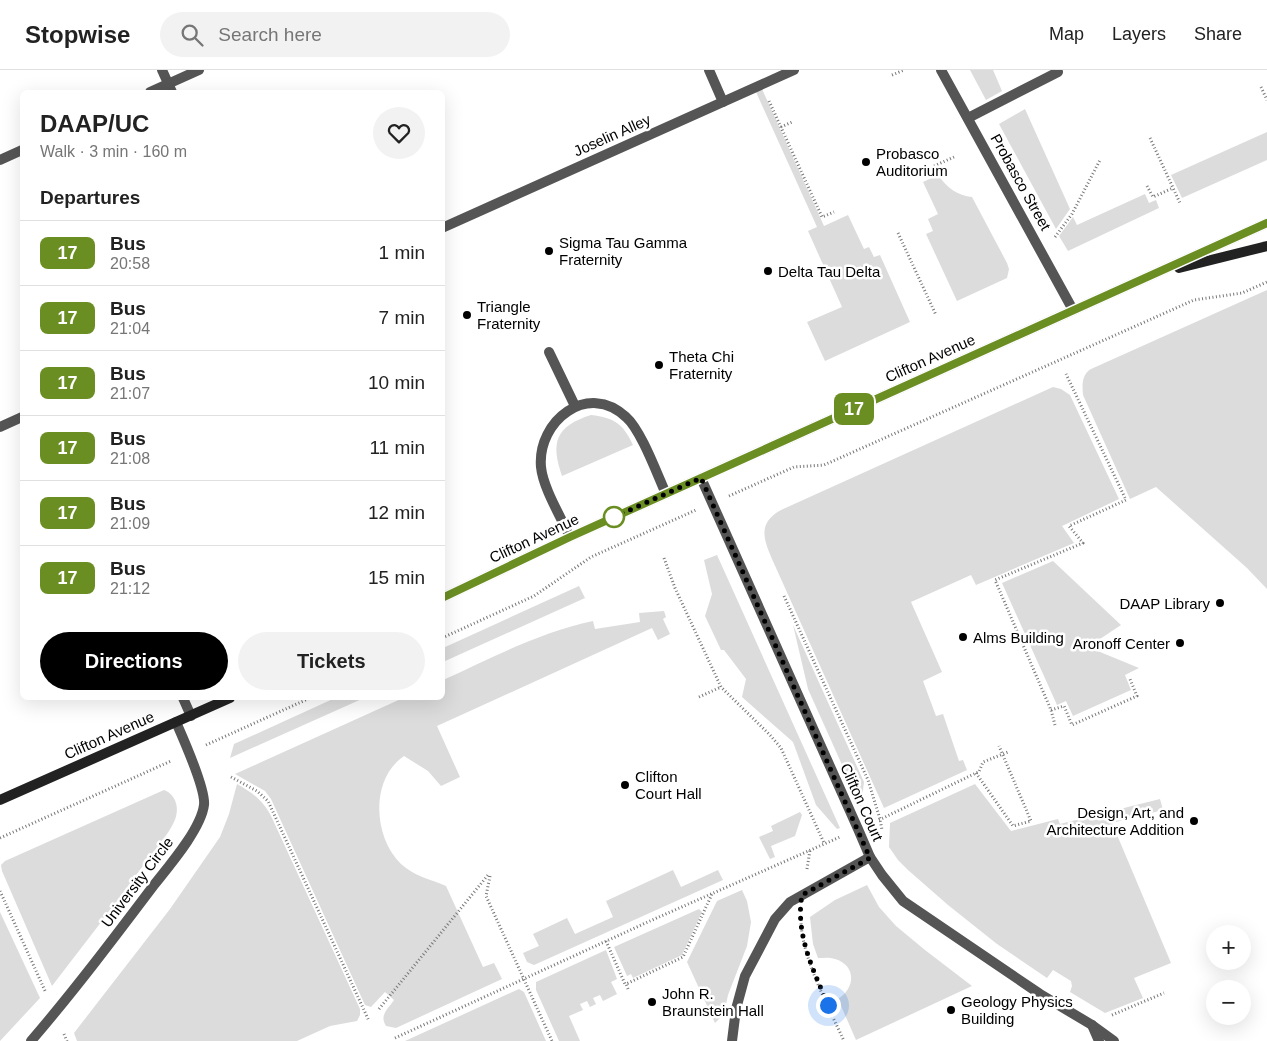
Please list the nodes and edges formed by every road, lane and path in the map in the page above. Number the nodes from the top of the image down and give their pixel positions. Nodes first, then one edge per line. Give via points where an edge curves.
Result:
1 (162, 70) edge
2 (199, 70) edge
3 (709, 70) edge
4 (794, 70) edge
5 (904, 70) edge
6 (941, 70) edge
7 (1058, 72) dead end
8 (892, 75) dead end
9 (762, 84) junction
10 (170, 88) edge
11 (1262, 88) dead end
12 (1267, 100) edge
13 (723, 102) junction
14 (968, 118) junction
15 (792, 122) dead end
16 (781, 127) junction
17 (1150, 138) dead end
18 (20, 151) edge
19 (954, 157) dead end
20 (0, 160) edge
21 (1100, 160) dead end
22 (934, 166) dead end
23 (1147, 186) dead end
24 (1174, 188) junction
25 (1180, 203) dead end
26 (834, 212) dead end
27 (1267, 223) edge
28 (445, 227) edge
29 (898, 233) dead end
30 (1055, 237) dead end
31 (1267, 246) edge
32 (1156, 273) junction
33 (1267, 282) edge
34 (1073, 310) junction
35 (936, 314) dead end
36 (549, 352) dead end
37 (1066, 374) dead end
38 (575, 406) junction
39 (20, 418) edge
40 (0, 427) edge
41 (701, 478) junction
42 (666, 494) junction
43 (712, 503) junction
44 (570, 537) junction
45 (664, 558) dead end
46 (784, 596) dead end
47 (445, 597) edge
48 (445, 637) edge
49 (1132, 678) dead end
50 (721, 687) junction
51 (699, 697) dead end
52 (184, 700) edge
53 (226, 700) edge
54 (306, 700) edge
55 (1051, 710) junction
56 (190, 716) junction
57 (176, 722) junction
58 (1055, 725) dead end
59 (998, 746) dead end
60 (189, 752) junction
61 (1008, 752) dead end
62 (1002, 754) junction
63 (976, 773) junction
64 (231, 777) dead end
65 (0, 800) edge
66 (880, 819) junction
67 (871, 823) dead end
68 (882, 834) dead end
69 (842, 836) dead end
70 (0, 838) edge
71 (824, 843) junction
72 (810, 850) junction
73 (870, 858) junction
74 (0, 891) edge
75 (712, 894) junction
76 (802, 895) junction
77 (606, 942) junction
78 (524, 979) junction
79 (626, 984) junction
80 (628, 989) dead end
81 (1164, 993) dead end
82 (46, 994) dead end
83 (378, 1009) dead end
84 (1121, 1011) dead end
85 (369, 1021) dead end
86 (1092, 1025) junction
87 (64, 1034) dead end
88 (395, 1038) dead end
89 (31, 1041) edge
90 (67, 1041) edge
91 (552, 1041) edge
92 (732, 1041) edge
93 (844, 1041) edge
94 (1099, 1041) edge
95 (1114, 1041) edge

1 - 10 street
2 - 10 street
3 - 13 street
4 - 9 street, Joselin Alley
5 - 8 path
6 - 14 street, Probasco Street
7 - 14 street
9 - 13 street, Joselin Alley
9 - 16 path
11 - 12 path
13 - 28 street, Joselin Alley
14 - 34 street, Probasco Street
15 - 16 path
16 - 26 path via 822,217
17 - 24 path
18 - 20 street
19 - 22 path
21 - 30 path via 1072,214
23 - 24 path via 1153,197
24 - 25 path
27 - 32 main road, Clifton Avenue
29 - 35 path
31 - 32 main road
32 - 34 main road, Clifton Avenue
33 - 43 path via 1242,294 1194,300 824,465 794,467
34 - 41 main road, Clifton Avenue
36 - 38 street
37 - 55 path via 1126,500 1069,526 1083,543 995,580
38 - 42 street via 590,402 609,406 626,416 637,430
38 - 44 street via 562,415 548,432 541,456 547,487
39 - 40 street
41 - 42 main road, Clifton Avenue
41 - 43 street, Clifton Court
42 - 44 main road, Clifton Avenue
43 - 48 path via 591,557 534,596
43 - 73 street, Clifton Court
44 - 47 main road, Clifton Avenue
45 - 50 path
46 - 66 path via 868,780
49 - 55 path via 1137,696 1072,724 1064,706
50 - 51 path
50 - 71 path via 782,748
52 - 56 street
53 - 56 main road, Clifton Avenue
54 - 60 path
55 - 58 path
56 - 57 main road, Clifton Avenue
57 - 60 street, University Circle
57 - 65 main road, Clifton Avenue
59 - 62 path
60 - 70 path
60 - 89 street, University Circle via 204,804 198,821 168,867 89,972
61 - 62 path
62 - 63 path via 983,762
62 - 63 path via 1031,822 1013,826
63 - 66 path
64 - 85 path via 268,801
66 - 67 path
66 - 68 path
69 - 71 path
71 - 72 path
72 - 75 path
72 - 76 path
73 - 76 street
73 - 86 street, Clifton Court via 903,901 1040,994
74 - 82 path
75 - 77 path
75 - 79 path via 683,958
76 - 92 street via 774,919 755,955 736,1009
76 - 93 path via 801,931 807,952
77 - 78 path
77 - 79 path
78 - 83 path via 486,896 489,875
78 - 88 path
78 - 91 path
79 - 80 path
81 - 84 path
86 - 94 street
86 - 95 street, Clifton Court
87 - 90 path

